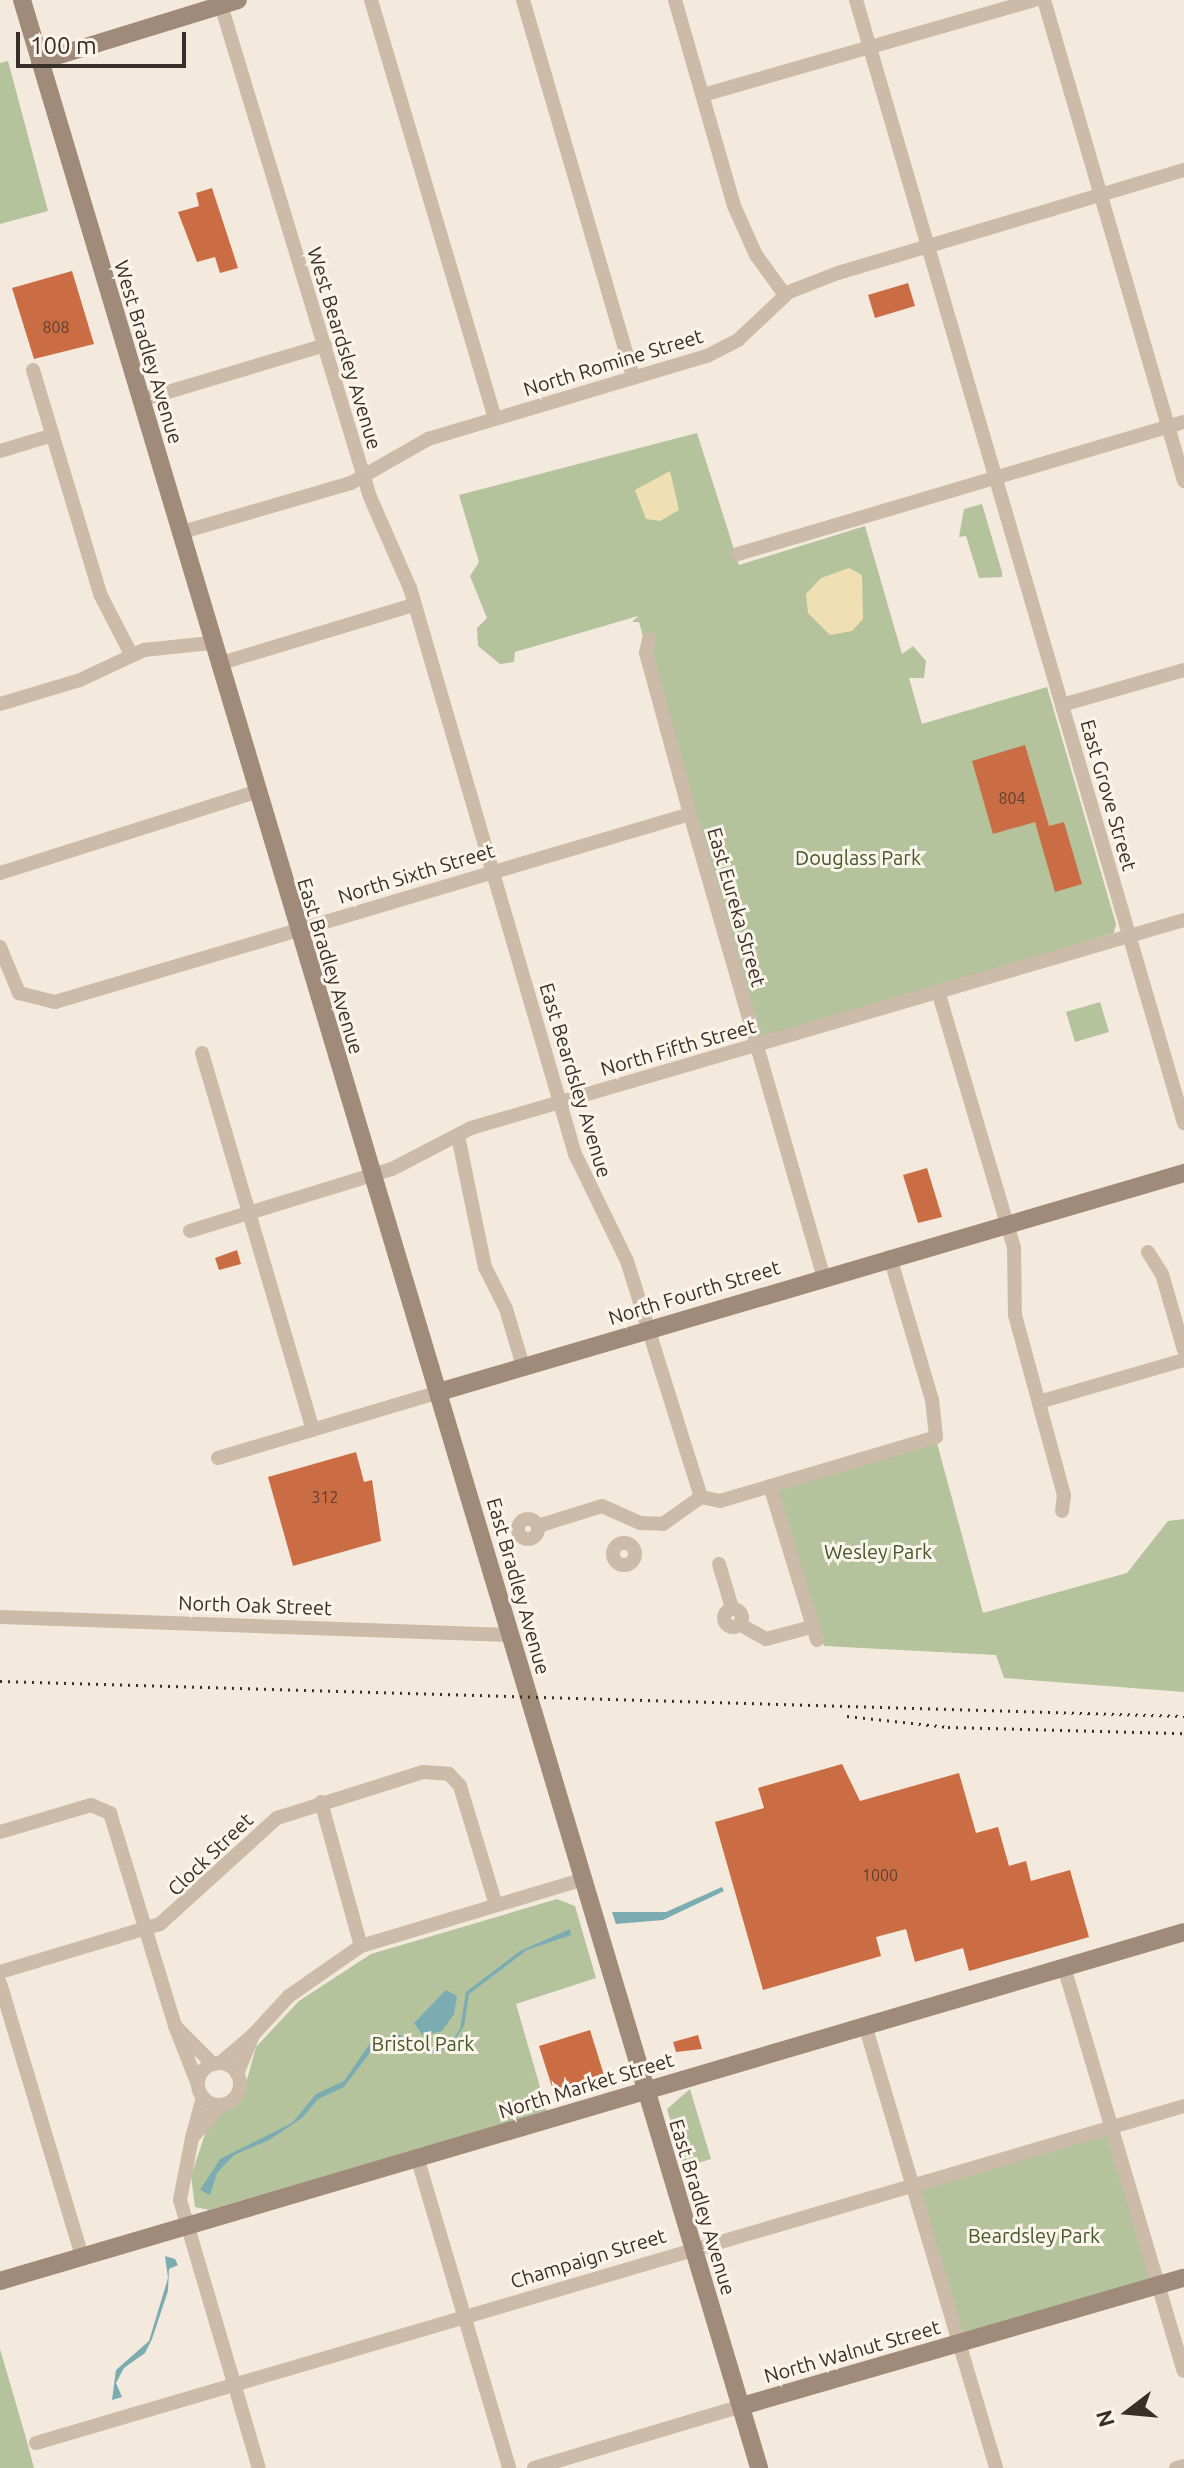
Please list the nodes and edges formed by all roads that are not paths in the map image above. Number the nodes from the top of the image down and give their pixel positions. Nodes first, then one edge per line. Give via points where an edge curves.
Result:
1 (22, 0) edge
2 (371, 0) edge
3 (523, 0) edge
4 (675, 0) edge
5 (856, 0) edge
6 (1034, 0) edge
7 (1044, 0) edge
8 (229, 2) edge
9 (870, 47) junction
10 (40, 61) junction
11 (703, 95) junction
12 (1184, 170) edge
13 (1100, 195) junction
14 (928, 245) junction
15 (785, 295) junction
16 (325, 345) junction
17 (33, 370) dead end
18 (633, 377) junction
19 (141, 400) junction
20 (495, 418) junction
21 (1184, 422) edge
22 (1168, 427) junction
23 (53, 435) junction
24 (0, 451) edge
25 (363, 474) junction
26 (995, 478) junction
27 (1184, 481) edge
28 (179, 533) junction
29 (738, 554) dead end
30 (413, 605) junction
31 (649, 639) dead end
32 (211, 643) junction
33 (131, 654) junction
34 (218, 664) junction
35 (1184, 670) edge
36 (441, 699) joint
37 (0, 704) edge
38 (1062, 705) junction
39 (233, 717) joint
40 (256, 792) junction
41 (690, 814) junction
42 (492, 871) junction
43 (0, 873) edge
44 (1184, 920) edge
45 (296, 930) junction
46 (1129, 936) junction
47 (0, 947) edge
48 (938, 991) junction
49 (755, 1046) junction
50 (202, 1053) dead end
51 (560, 1102) junction
52 (1184, 1123) edge
53 (458, 1136) junction
54 (1184, 1173) edge
55 (374, 1175) junction
56 (249, 1213) junction
57 (1006, 1222) junction
58 (190, 1231) dead end
59 (1148, 1252) dead end
60 (890, 1257) junction
61 (823, 1276) junction
62 (647, 1329) junction
63 (1184, 1350) edge
64 (1184, 1360) edge
65 (523, 1366) junction
66 (439, 1392) junction
67 (1039, 1402) junction
68 (313, 1430) junction
69 (218, 1458) dead end
70 (770, 1486) junction
71 (701, 1497) junction
72 (1062, 1511) dead end
73 (640, 1523) junction
74 (538, 1526) dead end
75 (629, 1544) dead end
76 (719, 1564) dead end
77 (0, 1617) edge
78 (509, 1635) junction
79 (321, 1802) junction
80 (0, 1832) edge
81 (581, 1880) junction
82 (496, 1905) junction
83 (147, 1928) junction
84 (1184, 1932) edge
85 (361, 1946) junction
86 (1064, 1967) junction
87 (0, 1972) edge
88 (0, 1983) edge
89 (865, 2025) junction
90 (175, 2026) junction
91 (253, 2035) junction
92 (216, 2064) junction
93 (237, 2074) junction
94 (644, 2090) junction
95 (200, 2091) junction
96 (221, 2105) junction
97 (1184, 2106) edge
98 (1109, 2128) junction
99 (192, 2138) junction
100 (418, 2160) junction
101 (912, 2185) junction
102 (187, 2225) junction
103 (693, 2247) junction
104 (82, 2256) junction
105 (1184, 2278) edge
106 (0, 2281) edge
107 (1157, 2286) junction
108 (464, 2316) junction
109 (959, 2343) junction
110 (1184, 2371) edge
111 (235, 2384) junction
112 (742, 2406) junction
113 (36, 2443) dead end
114 (1184, 2466) edge
115 (259, 2468) edge
116 (509, 2468) edge
117 (534, 2468) edge
118 (759, 2468) edge
119 (996, 2468) edge
120 (1176, 2468) edge

1 - 10 main road, West Bradley Avenue
2 - 20 street
3 - 18 street
4 - 11 street
5 - 9 street, East Grove Street
6 - 9 street
7 - 13 street
8 - 10 main road
8 - 16 street, West Beardsley Avenue
9 - 11 street
9 - 14 street, East Grove Street
10 - 19 main road, West Bradley Avenue
11 - 15 street via 744,231
12 - 13 street, North Romine Street
13 - 14 street, North Romine Street
13 - 22 street
14 - 15 street, North Romine Street
14 - 26 street, East Grove Street
15 - 18 street, North Romine Street via 726,348
16 - 19 street
16 - 25 street, West Beardsley Avenue
17 - 23 street
18 - 20 street, North Romine Street
19 - 28 main road, West Bradley Avenue
20 - 25 street, North Romine Street via 428,439
21 - 22 street
22 - 26 street
22 - 27 street
23 - 24 street
23 - 33 street via 100,594
25 - 28 street, North Romine Street via 351,483
25 - 30 street, West Beardsley Avenue
26 - 29 street
26 - 38 street, East Grove Street
28 - 32 main road, West Bradley Avenue
30 - 34 street
30 - 36 street, West Beardsley Avenue
31 - 41 street, East Eureka Street via 646,653
32 - 33 street
32 - 34 main road, West Bradley Avenue
33 - 37 street via 80,680
34 - 39 main road, West Bradley Avenue
35 - 38 street
36 - 42 street, East Beardsley Avenue
38 - 46 street, East Grove Street
39 - 40 main road, East Bradley Avenue
40 - 43 street
40 - 45 main road, East Bradley Avenue
41 - 42 street, North Sixth Street
41 - 49 street, East Eureka Street
42 - 45 street, North Sixth Street
42 - 51 street, East Beardsley Avenue
44 - 46 street, North Fifth Street
45 - 47 street, North Sixth Street via 44,1003 19,993
45 - 55 main road, East Bradley Avenue
46 - 48 street, North Fifth Street
46 - 52 street, East Grove Street
48 - 49 street, North Fifth Street
48 - 57 street
49 - 51 street, North Fifth Street
49 - 61 street, East Eureka Street
50 - 56 street
51 - 53 street, North Fifth Street
51 - 62 street, East Beardsley Avenue via 586,1187 619,1241
53 - 55 street, North Fifth Street
53 - 65 street via 485,1267 506,1309
54 - 57 main road, North Fourth Street
55 - 56 street, North Fifth Street
55 - 66 main road, East Bradley Avenue
56 - 58 street, North Fifth Street
56 - 68 street
57 - 60 main road, North Fourth Street
57 - 67 street via 1016,1259 1015,1315
59 - 63 street via 1162,1274
60 - 61 main road, North Fourth Street
60 - 70 street via 935,1413 936,1437
61 - 62 main road, North Fourth Street
62 - 65 main road, North Fourth Street
62 - 71 street, East Beardsley Avenue via 687,1467
64 - 67 street
65 - 66 main road, North Fourth Street
66 - 68 street, North Fourth Street
66 - 78 main road, East Bradley Avenue
67 - 72 street via 1064,1495
68 - 69 street, North Fourth Street
70 - 71 street via 720,1501
70 - 76 street via 814,1633 766,1639 724,1622 732,1608
71 - 73 street via 677,1519
73 - 74 street via 602,1506
73 - 75 street
77 - 78 street, North Oak Street
78 - 81 main road, East Bradley Avenue
79 - 82 street, Clock Street via 423,1772 449,1774 465,1802
79 - 83 street, Clock Street via 255,1834 177,1914
79 - 85 street
80 - 83 street via 91,1805 110,1813
81 - 82 street
81 - 94 main road, East Bradley Avenue
82 - 85 street
83 - 87 street, Clock Street
83 - 90 street
84 - 86 main road, North Market Street
85 - 91 street via 289,1996
86 - 89 main road, North Market Street
86 - 98 street
88 - 104 street
89 - 94 main road, North Market Street
89 - 101 street
90 - 92 street
90 - 95 street
91 - 92 street
91 - 93 street
92 - 93 street
92 - 95 street
93 - 96 street via 237,2094
94 - 100 main road, North Market Street
94 - 103 main road, East Bradley Avenue
95 - 96 street
95 - 99 street
96 - 99 street
97 - 98 street, Champaign Street
98 - 101 street, Champaign Street
98 - 107 street
99 - 102 street via 180,2185
100 - 102 main road, North Market Street
100 - 108 street
101 - 103 street, Champaign Street
101 - 109 street
102 - 104 main road, North Market Street
102 - 111 street
103 - 108 street, Champaign Street
103 - 112 main road, East Bradley Avenue
104 - 106 main road, North Market Street
105 - 107 main road, North Walnut Street
107 - 109 main road, North Walnut Street
107 - 110 street
108 - 111 street, Champaign Street
108 - 116 street
109 - 112 main road, North Walnut Street
109 - 119 street
111 - 113 street, Champaign Street
111 - 115 street
112 - 117 street, North Walnut Street
112 - 118 main road, East Bradley Avenue
114 - 120 street

